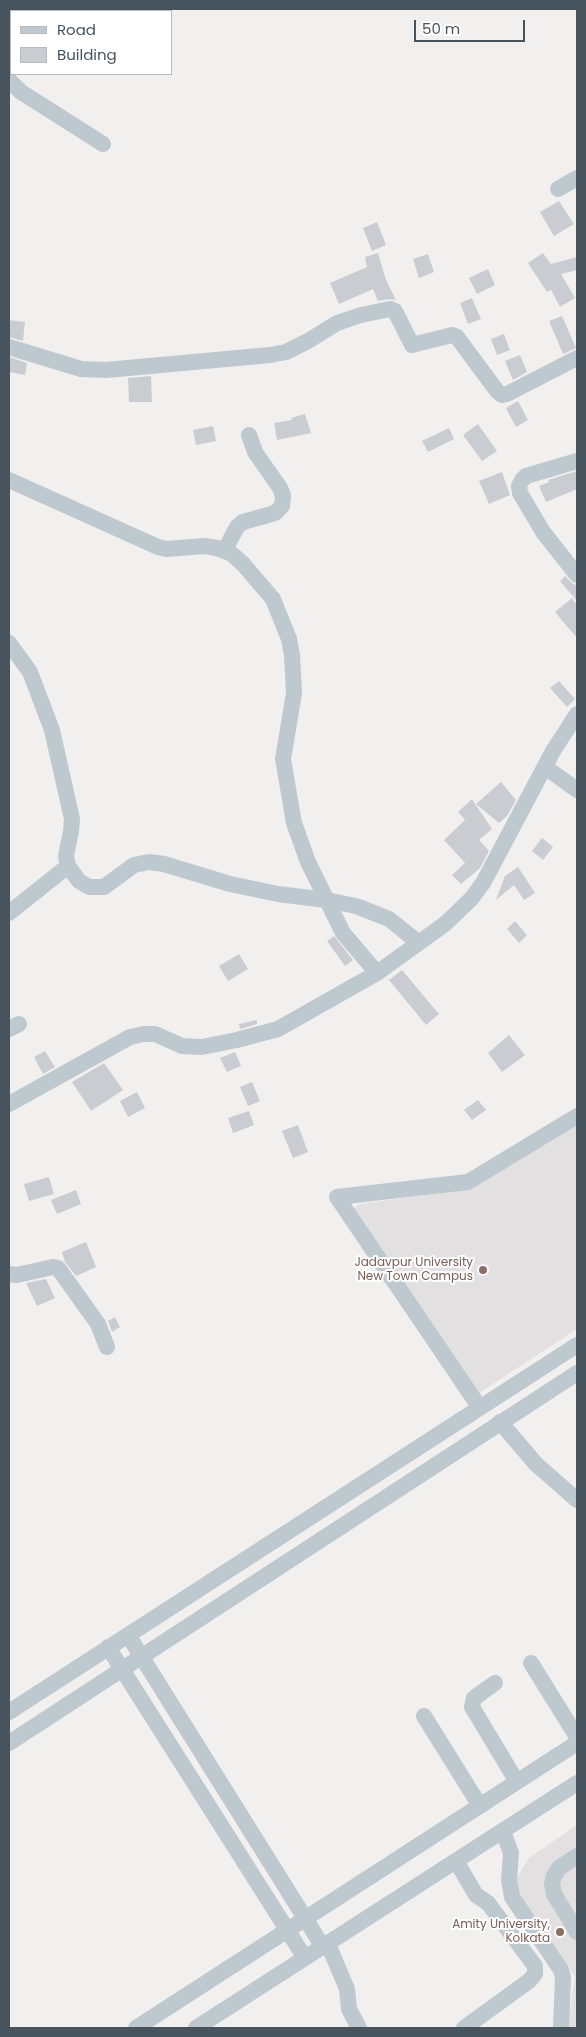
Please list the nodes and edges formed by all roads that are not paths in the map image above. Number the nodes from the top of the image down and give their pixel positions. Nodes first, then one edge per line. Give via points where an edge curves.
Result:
1 (9, 80) edge
2 (103, 144) dead end
3 (577, 178) edge
4 (558, 189) dead end
5 (9, 347) edge
6 (577, 358) edge
7 (248, 435) dead end
8 (577, 461) edge
9 (9, 480) edge
10 (224, 551) junction
11 (577, 575) edge
12 (9, 643) edge
13 (577, 714) edge
14 (545, 767) junction
15 (577, 790) edge
16 (68, 866) junction
17 (326, 900) junction
18 (9, 913) edge
19 (419, 943) junction
20 (377, 973) junction
21 (9, 1104) edge
22 (577, 1116) edge
23 (9, 1274) edge
24 (577, 1345) edge
25 (107, 1347) dead end
26 (577, 1372) edge
27 (480, 1408) junction
28 (500, 1422) junction
29 (577, 1500) edge
30 (128, 1635) junction
31 (108, 1647) junction
32 (141, 1656) junction
33 (531, 1663) dead end
34 (122, 1669) junction
35 (495, 1683) dead end
36 (9, 1712) edge
37 (424, 1716) dead end
38 (577, 1737) edge
39 (9, 1743) edge
40 (577, 1743) edge
41 (517, 1782) junction
42 (577, 1783) edge
43 (480, 1806) junction
44 (503, 1831) junction
45 (577, 1856) edge
46 (456, 1861) junction
47 (306, 1919) junction
48 (288, 1930) junction
49 (577, 1932) edge
50 (325, 1945) junction
51 (305, 1958) junction
52 (136, 2028) edge
53 (196, 2028) edge
54 (359, 2028) edge
55 (464, 2028) edge
56 (561, 2028) edge

1 - 2 street via 21,92
3 - 4 street
5 - 6 street via 81,369 106,370 260,356 286,352 336,323 390,309 395,311 412,345 452,335 457,337 502,394
7 - 10 street via 255,452 280,488 282,506 275,513 237,527
8 - 11 street via 526,476 519,486 542,532
9 - 10 street via 158,547 205,546
10 - 17 street via 243,564 273,599 290,639 294,693 284,747 284,769 294,823
12 - 16 street via 30,672 52,730 72,819 66,856
13 - 14 street
14 - 15 street
14 - 19 street via 483,883 471,899
16 - 17 street via 78,881 89,887 104,887 134,865 149,862 230,884
16 - 18 street
17 - 19 street via 356,906 389,919
17 - 20 street via 343,933
19 - 20 street
20 - 21 street via 278,1029 237,1040 202,1047 182,1046 155,1034 130,1037
22 - 27 street via 468,1182 337,1197
23 - 25 street via 58,1268 98,1324
24 - 27 street
26 - 28 street
27 - 30 street
28 - 29 street via 536,1464
28 - 32 street
30 - 31 street
30 - 32 street
31 - 34 street
31 - 36 street
32 - 34 street
32 - 47 street
33 - 38 street
34 - 39 street
34 - 48 street
35 - 41 street via 474,1698 472,1707
37 - 43 street
40 - 41 street
41 - 43 street
42 - 44 street
43 - 47 street
44 - 46 street
44 - 56 street via 511,1853 509,1880 512,1897 561,1970
45 - 49 street via 559,1868 552,1884
46 - 50 street
46 - 55 street via 476,1896 488,1903 535,1966 535,1974 529,1981
47 - 48 street
47 - 50 street
48 - 51 street
48 - 52 street
50 - 51 street
50 - 54 street via 347,1989 349,2009
51 - 53 street

